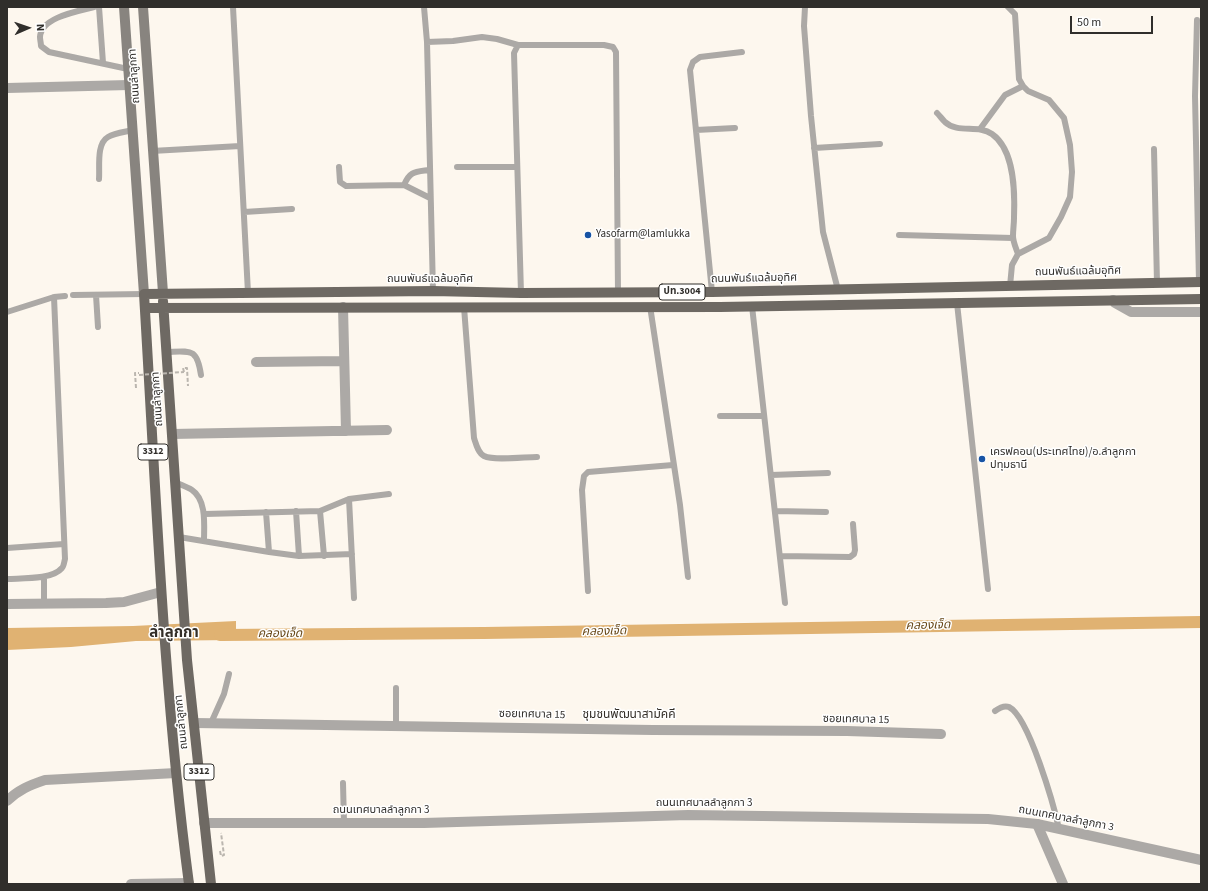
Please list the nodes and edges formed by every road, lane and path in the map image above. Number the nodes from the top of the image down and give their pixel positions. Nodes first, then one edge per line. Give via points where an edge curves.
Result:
1 (94, 7) edge
2 (99, 7) edge
3 (124, 7) edge
4 (143, 7) edge
5 (233, 7) edge
6 (424, 7) edge
7 (805, 7) edge
8 (1008, 7) edge
9 (1197, 20) dead end
10 (427, 42) junction
11 (518, 45) junction
12 (742, 52) dead end
13 (103, 63) junction
14 (128, 69) junction
15 (129, 85) junction
16 (1022, 86) junction
17 (7, 88) edge
18 (937, 113) dead end
19 (735, 128) dead end
20 (980, 129) junction
21 (133, 130) junction
22 (696, 130) junction
23 (880, 144) dead end
24 (240, 146) junction
25 (814, 148) junction
26 (1154, 149) dead end
27 (152, 151) junction
28 (339, 167) dead end
29 (457, 167) dead end
30 (517, 168) junction
31 (429, 170) junction
32 (99, 179) dead end
33 (404, 185) junction
34 (430, 198) junction
35 (292, 209) dead end
36 (244, 212) junction
37 (899, 235) dead end
38 (1013, 238) junction
39 (1018, 254) junction
40 (1200, 282) edge
41 (1157, 283) junction
42 (1010, 286) junction
43 (838, 290) junction
44 (433, 291) junction
45 (712, 292) junction
46 (163, 293) junction
47 (248, 293) junction
48 (618, 293) junction
49 (144, 294) junction
50 (521, 294) junction
51 (96, 295) junction
52 (65, 296) dead end
53 (73, 296) dead end
54 (54, 297) junction
55 (1201, 299) edge
56 (1113, 300) junction
57 (957, 303) junction
58 (650, 306) junction
59 (752, 306) junction
60 (343, 307) junction
61 (464, 307) junction
62 (145, 308) junction
63 (164, 308) junction
64 (7, 312) edge
65 (1201, 312) edge
66 (98, 327) dead end
67 (167, 352) junction
68 (344, 361) junction
69 (256, 362) dead end
70 (135, 373) dead end
71 (201, 375) dead end
72 (139, 376) dead end
73 (188, 386) dead end
74 (136, 388) dead end
75 (720, 416) dead end
76 (764, 416) junction
77 (387, 430) dead end
78 (346, 431) junction
79 (172, 434) junction
80 (537, 457) dead end
81 (673, 464) junction
82 (828, 472) dead end
83 (771, 475) junction
84 (175, 482) junction
85 (389, 494) dead end
86 (349, 499) junction
87 (320, 510) junction
88 (296, 511) junction
89 (775, 511) junction
90 (266, 512) junction
91 (826, 512) dead end
92 (204, 514) junction
93 (853, 524) dead end
94 (179, 537) junction
95 (204, 541) junction
96 (64, 544) junction
97 (7, 548) edge
98 (269, 552) junction
99 (352, 554) junction
100 (299, 556) junction
101 (324, 556) junction
102 (780, 556) junction
103 (44, 577) junction
104 (688, 577) dead end
105 (7, 579) edge
106 (988, 589) dead end
107 (588, 591) dead end
108 (161, 594) junction
109 (354, 598) dead end
110 (785, 603) dead end
111 (7, 604) edge
112 (44, 605) junction
113 (229, 674) dead end
114 (396, 688) dead end
115 (995, 711) dead end
116 (195, 723) junction
117 (211, 723) junction
118 (396, 725) junction
119 (941, 734) dead end
120 (176, 773) junction
121 (343, 783) dead end
122 (7, 801) edge
123 (204, 823) junction
124 (344, 823) junction
125 (1037, 824) junction
126 (1060, 829) junction
127 (221, 832) dead end
128 (220, 851) dead end
129 (1201, 860) edge
130 (132, 884) edge
131 (189, 884) edge
132 (211, 884) edge
133 (1063, 884) edge

1 - 13 lane via 57,17 45,25 40,35 41,46 49,52
2 - 13 lane
3 - 14 main road, ถนนลำลูกกา / 3312
4 - 27 main road, ถนนลำลูกกา / 3312
5 - 24 lane
6 - 10 lane
7 - 25 lane via 804,26
8 - 16 lane via 1014,14 1019,80
9 - 40 lane via 1195,96
10 - 11 lane via 482,37
10 - 31 lane
11 - 30 lane via 514,53
11 - 48 lane via 604,44 613,46 616,52
12 - 22 lane via 700,58 693,62 690,70
13 - 14 lane
14 - 15 main road, ถนนลำลูกกา / 3312
15 - 17 street
15 - 21 main road, ถนนลำลูกกา / 3312
16 - 20 lane via 1005,95
16 - 39 lane via 1049,100 1064,118 1072,172 1070,197 1049,238
18 - 20 lane via 946,123 957,128
19 - 22 lane
20 - 38 lane via 992,134 1002,144 1009,159 1014,183
21 - 32 lane via 109,136 104,140 100,147
21 - 49 main road, ถนนลำลูกกา / 3312
22 - 45 lane
23 - 25 lane
24 - 27 lane
24 - 36 lane
25 - 43 lane via 823,232
26 - 41 lane
27 - 46 main road, ถนนลำลูกกา / 3312
28 - 33 lane via 340,182 346,186
29 - 30 lane
30 - 50 lane
31 - 33 lane via 407,176
31 - 34 lane
33 - 34 lane
34 - 44 lane
35 - 36 lane
36 - 47 lane
37 - 38 lane
38 - 39 lane
39 - 42 lane via 1012,265
40 - 41 main road, ถนนพันธ์แฉล้มอุทิศ / ปท.3004
41 - 42 main road, ถนนพันธ์แฉล้มอุทิศ / ปท.3004
42 - 43 main road, ถนนพันธ์แฉล้มอุทิศ / ปท.3004
43 - 45 main road, ถนนพันธ์แฉล้มอุทิศ / ปท.3004
44 - 47 main road, ถนนพันธ์แฉล้มอุทิศ / ปท.3004
44 - 50 main road, ถนนพันธ์แฉล้มอุทิศ / ปท.3004
45 - 48 main road, ถนนพันธ์แฉล้มอุทิศ / ปท.3004
46 - 47 main road, ถนนพันธ์แฉล้มอุทิศ / ปท.3004
46 - 49 main road, ปท.3004
46 - 63 main road, ถนนลำลูกกา / 3312
48 - 50 main road, ถนนพันธ์แฉล้มอุทิศ / ปท.3004
49 - 51 lane
49 - 62 main road, ถนนลำลูกกา / 3312
51 - 53 lane
51 - 66 lane
52 - 54 lane
54 - 64 lane
54 - 96 lane
55 - 56 main road, ปท.3004
56 - 57 main road, ปท.3004
56 - 65 street via 1131,312
57 - 59 main road, ปท.3004
57 - 106 lane
58 - 59 main road, ปท.3004
58 - 61 main road, ปท.3004
58 - 81 lane
59 - 76 lane
60 - 61 main road, ปท.3004
60 - 63 main road, ปท.3004
60 - 68 street
61 - 80 lane via 474,438 478,450 484,456 495,459
62 - 63 main road, ปท.3004
62 - 108 main road, ถนนลำลูกกา / 3312
63 - 67 main road, ถนนลำลูกกา / 3312
67 - 71 lane via 188,352 195,355
67 - 79 main road, ถนนลำลูกกา / 3312
68 - 69 street
68 - 78 street
70 - 74 path
72 - 73 path, bridge via 184,372 183,368 187,368
75 - 76 lane
76 - 83 lane
77 - 78 street
78 - 79 street
79 - 84 main road, ถนนลำลูกกา / 3312
81 - 104 lane
81 - 107 lane via 588,472 584,476 582,490
82 - 83 lane
83 - 89 lane
84 - 92 lane via 194,491
84 - 94 main road, ถนนลำลูกกา / 3312
85 - 86 lane
86 - 87 lane
86 - 99 lane
87 - 88 lane
87 - 101 lane
88 - 90 lane
88 - 100 lane
89 - 91 lane
89 - 102 lane
90 - 92 lane
90 - 98 lane
92 - 95 lane
93 - 102 lane via 855,550 850,557
94 - 95 lane
94 - 116 main road, ถนนลำลูกกา / 3312 via 187,660
95 - 98 lane
96 - 97 lane
96 - 103 lane via 63,567 56,573
98 - 100 lane
99 - 101 lane
99 - 109 lane
100 - 101 lane
102 - 110 lane
103 - 105 lane
103 - 112 lane
108 - 112 street via 124,602
108 - 120 main road, ถนนลำลูกกา / 3312
111 - 112 street
113 - 117 lane via 224,694
114 - 118 lane
115 - 126 lane via 1003,706 1008,707 1016,713 1023,724 1053,803
116 - 117 street, ซอยเทศบาล 15
116 - 123 main road, ถนนลำลูกกา / 3312
117 - 118 street, ซอยเทศบาล 15
118 - 119 street, ซอยเทศบาล 15
120 - 122 street via 45,780 29,785
120 - 131 main road, ถนนลำลูกกา / 3312
121 - 124 lane
123 - 124 street, ถนนเทศบาลลำลูกกา 3
123 - 132 main road, ถนนลำลูกกา / 3312
124 - 125 street, ถนนเทศบาลลำลูกกา 3 via 688,815 988,819
125 - 126 street, ถนนเทศบาลลำลูกกา 3
125 - 133 street
126 - 129 street, ถนนเทศบาลลำลูกกา 3
127 - 128 path via 222,855
130 - 131 street

